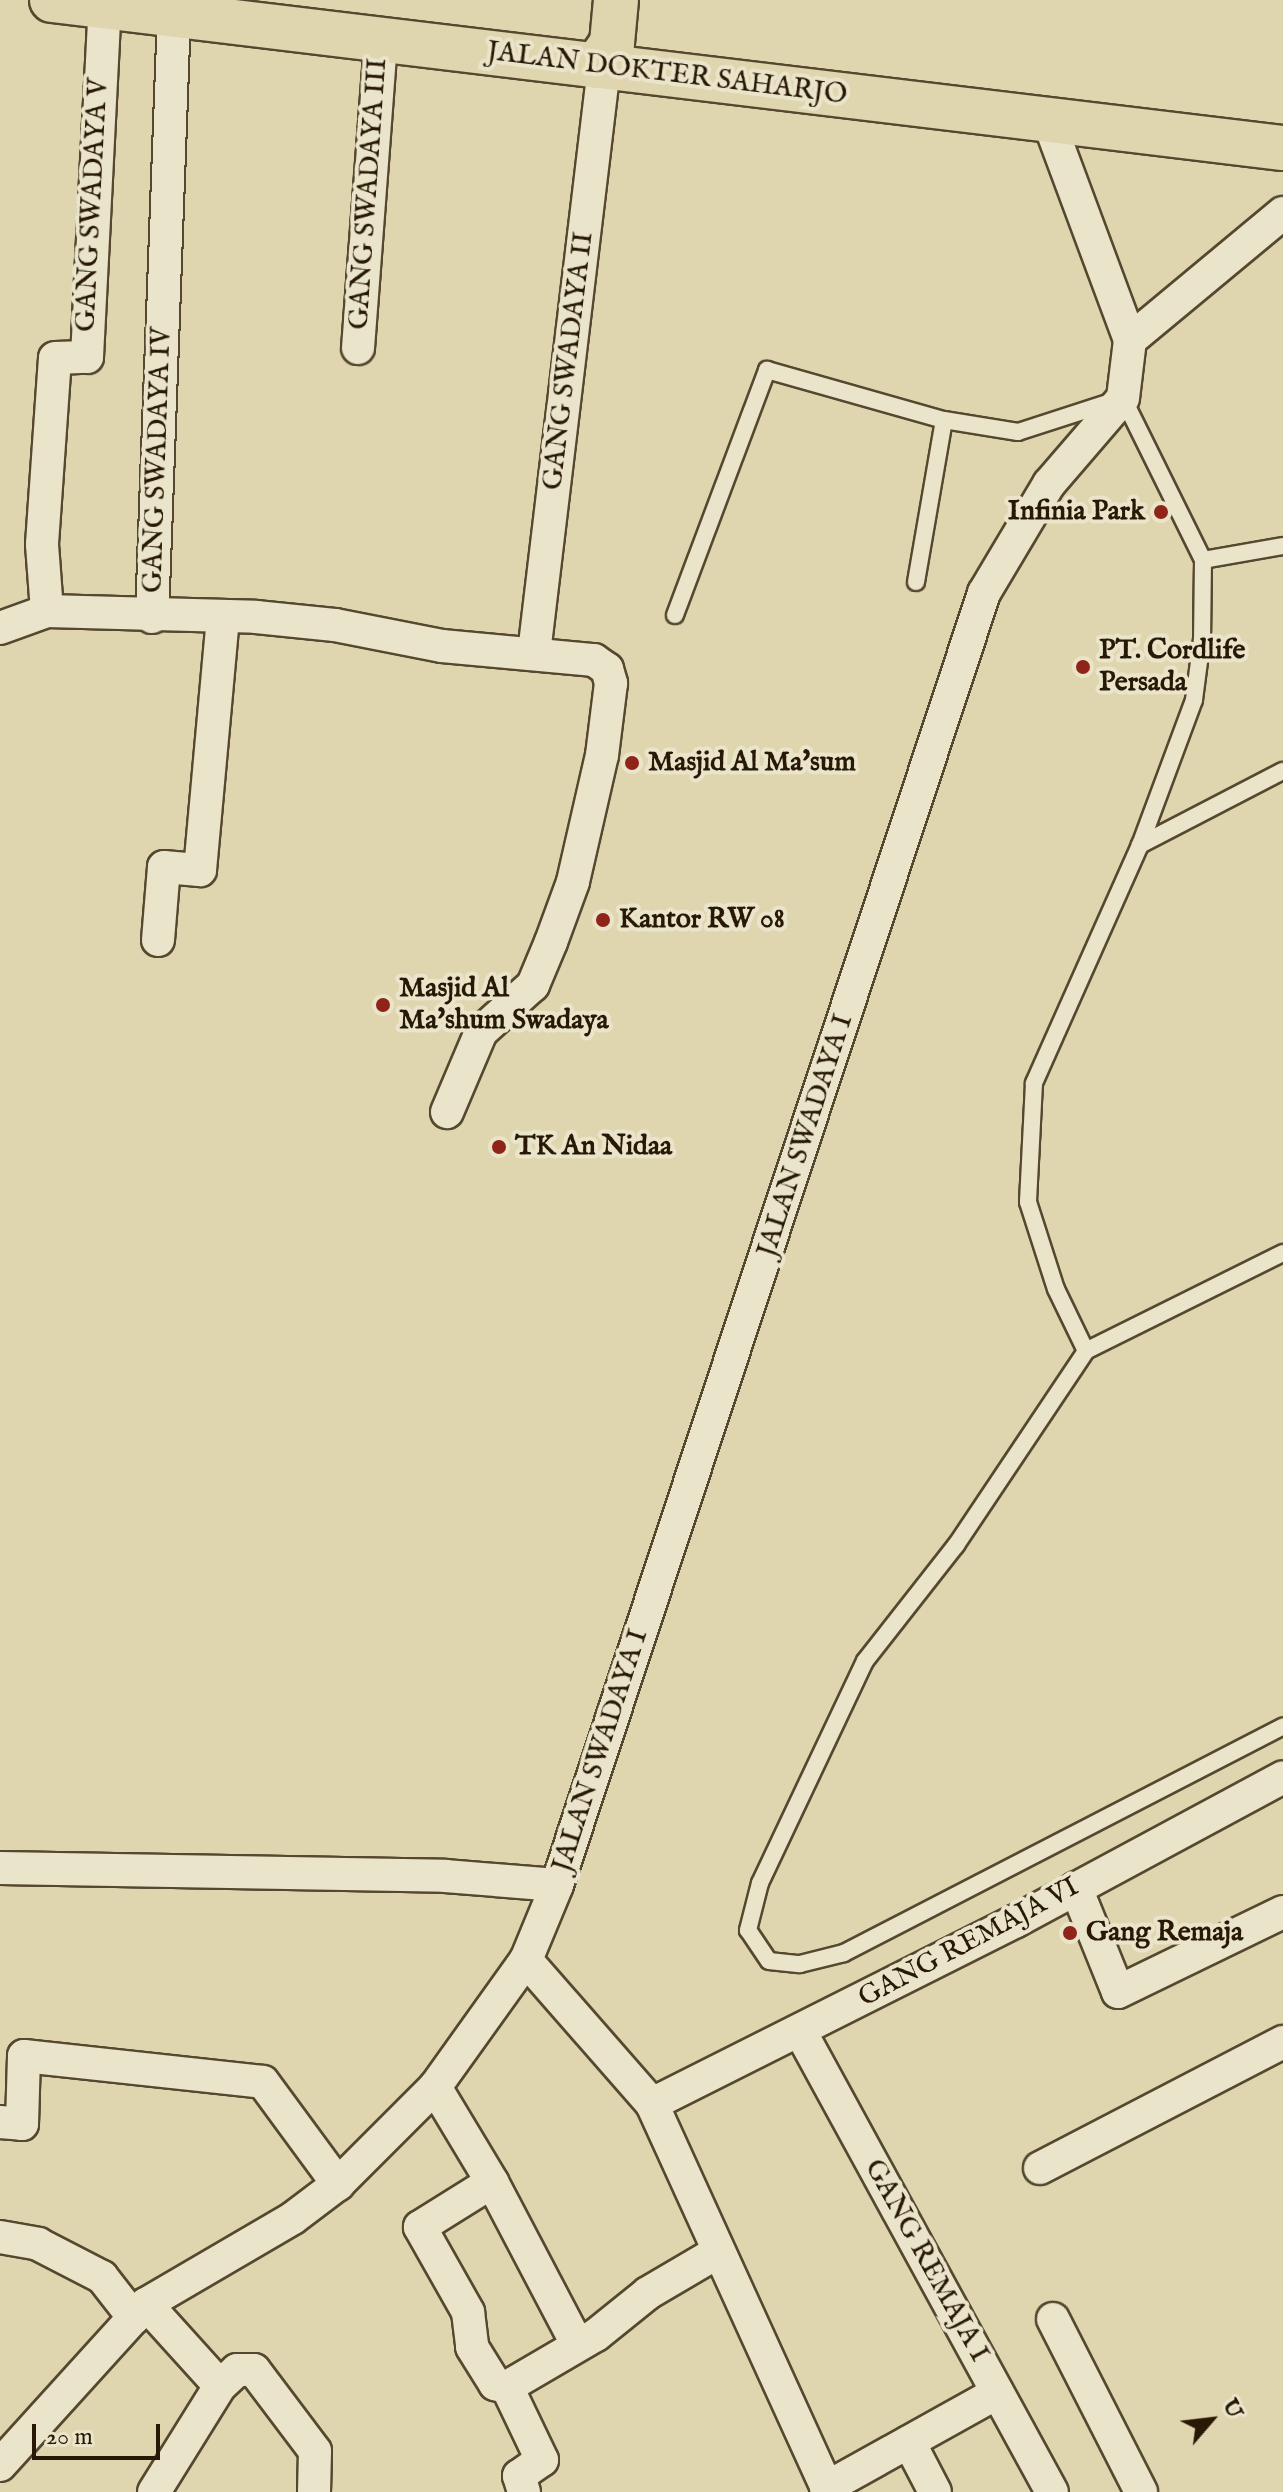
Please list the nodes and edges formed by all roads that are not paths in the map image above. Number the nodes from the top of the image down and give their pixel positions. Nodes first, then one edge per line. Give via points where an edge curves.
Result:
1 (52, 0) edge
2 (616, 0) edge
3 (105, 7) junction
4 (168, 9) edge
5 (381, 39) junction
6 (600, 67) junction
7 (1047, 117) junction
8 (1283, 148) edge
9 (1283, 213) edge
10 (1130, 340) junction
11 (358, 348) dead end
12 (1123, 398) junction
13 (944, 420) junction
14 (1283, 546) edge
15 (1203, 560) junction
16 (916, 582) dead end
17 (47, 611) junction
18 (675, 615) dead end
19 (152, 617) junction
20 (223, 617) junction
21 (0, 628) edge
22 (534, 653) junction
23 (1283, 771) edge
24 (1140, 845) junction
25 (158, 940) dead end
26 (447, 1112) dead end
27 (1283, 1253) edge
28 (1086, 1351) junction
29 (1283, 1726) edge
30 (1283, 1777) edge
31 (0, 1868) edge
32 (557, 1885) junction
33 (1076, 1888) junction
34 (1283, 1912) edge
35 (526, 1960) junction
36 (800, 2031) junction
37 (1283, 2042) edge
38 (435, 2087) junction
39 (652, 2104) junction
40 (0, 2122) edge
41 (1040, 2168) dead end
42 (492, 2182) junction
43 (338, 2184) junction
44 (0, 2237) edge
45 (718, 2252) junction
46 (140, 2311) junction
47 (1053, 2319) dead end
48 (577, 2344) junction
49 (220, 2386) junction
50 (507, 2387) junction
51 (997, 2393) junction
52 (909, 2442) junction
53 (0, 2465) edge
54 (828, 2490) edge
55 (154, 2492) edge
56 (314, 2492) edge
57 (524, 2492) edge
58 (935, 2492) edge
59 (1052, 2492) edge
60 (1141, 2492) edge

1 - 3 main road, JALAN DOKTER SAHARJO
2 - 6 main road via 612,43
3 - 4 main road, JALAN DOKTER SAHARJO
3 - 17 street, GANG SWADAYA V via 87,357 55,358 42,544
4 - 5 main road, JALAN DOKTER SAHARJO
4 - 19 street, GANG SWADAYA IV
5 - 6 main road, JALAN DOKTER SAHARJO
5 - 11 street, GANG SWADAYA III
6 - 7 main road, JALAN DOKTER SAHARJO
6 - 22 street, GANG SWADAYA II
7 - 8 main road, JALAN DOKTER SAHARJO
7 - 10 street
9 - 10 street
10 - 12 street
12 - 13 lane via 1018,432
12 - 15 lane
12 - 32 street, JALAN SWADAYA I via 1049,484 984,593
13 - 16 lane
13 - 18 lane via 773,367 762,373
14 - 15 lane
15 - 24 lane via 1194,700
17 - 19 street
17 - 21 street
19 - 20 street, GANG SWADAYA IV
20 - 22 street, GANG SWADAYA IV via 335,625 442,646
20 - 25 street via 200,870 164,867
22 - 26 street, GANG SWADAYA IV via 594,660 607,669 611,683 602,755 573,882 533,985 481,1032
23 - 24 lane
24 - 28 lane via 1034,1083 1028,1202 1056,1289
27 - 28 lane
28 - 29 lane via 956,1545 865,1661 760,1883 748,1930 769,1961 800,1964 844,1953
30 - 33 street, GANG REMAJA VI
31 - 32 street via 445,1876
32 - 35 street, JALAN SWADAYA I
33 - 34 street via 1118,1992
33 - 36 street, GANG REMAJA VI
35 - 38 street, JALAN SWADAYA I
35 - 39 street
36 - 39 street, GANG REMAJA VI
36 - 51 street, GANG REMAJA I
37 - 41 street
38 - 42 street
38 - 43 street, JALAN SWADAYA I
39 - 45 street
40 - 43 street via 22,2124 24,2056 263,2082
42 - 48 street
42 - 50 street via 420,2227 468,2312 472,2347 495,2384
43 - 46 street, JALAN SWADAYA I via 293,2218
44 - 46 street via 38,2244 102,2277
45 - 48 street
45 - 54 street
46 - 49 street
46 - 53 street, JALAN SWADAYA I
47 - 60 street
48 - 50 street
49 - 55 street
49 - 56 street via 237,2370 254,2370 315,2451
50 - 57 street via 542,2460 519,2476
51 - 52 street
51 - 59 street, GANG REMAJA I
52 - 54 street
52 - 58 street

